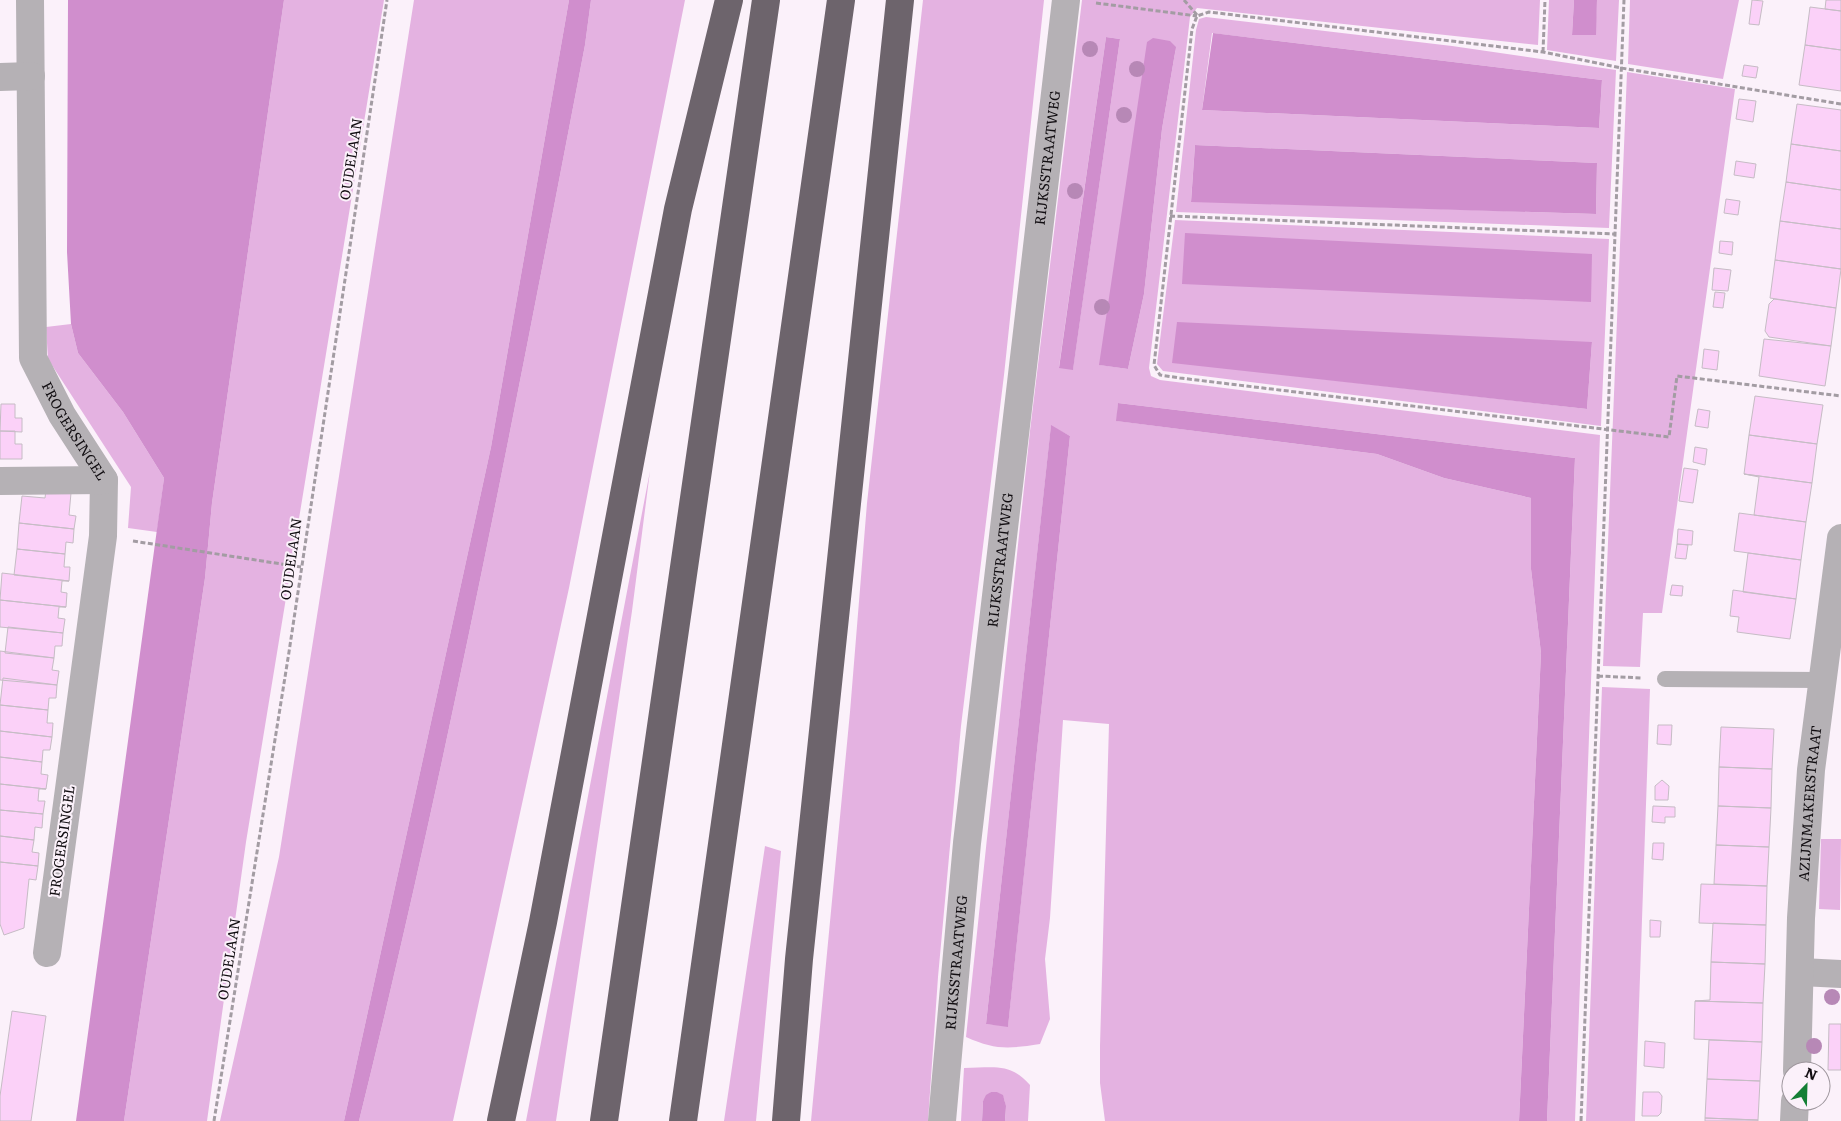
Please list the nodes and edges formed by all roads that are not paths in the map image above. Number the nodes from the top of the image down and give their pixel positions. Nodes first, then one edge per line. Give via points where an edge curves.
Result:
1 (30, 0) edge
2 (729, 0) edge
3 (766, 0) edge
4 (841, 0) edge
5 (900, 0) edge
6 (1066, 0) edge
7 (31, 76) junction
8 (0, 77) edge
9 (104, 480) junction
10 (0, 481) edge
11 (1841, 538) edge
12 (1665, 679) road end
13 (1831, 681) edge
14 (47, 953) dead end
15 (1801, 972) junction
16 (1841, 974) edge
17 (1797, 1061) edge
18 (501, 1121) edge
19 (604, 1121) edge
20 (683, 1121) edge
21 (786, 1121) edge
22 (942, 1121) edge

1 - 7 street, FROGERSINGEL
2 - 18 highway via 678,209 545,913
3 - 19 highway
4 - 20 highway
5 - 21 highway via 801,939
6 - 22 street, RIJKSSTRAATWEG via 967,843
7 - 8 street
7 - 9 street, FROGERSINGEL via 33,358 62,415
9 - 10 street
9 - 14 street, FROGERSINGEL via 103,536
11 - 13 street, AZIJNMAKERSTRAAT
12 - 13 lane
13 - 15 street, AZIJNMAKERSTRAAT via 1811,770 1801,918
15 - 16 street
15 - 17 street, AZIJNMAKERSTRAAT

